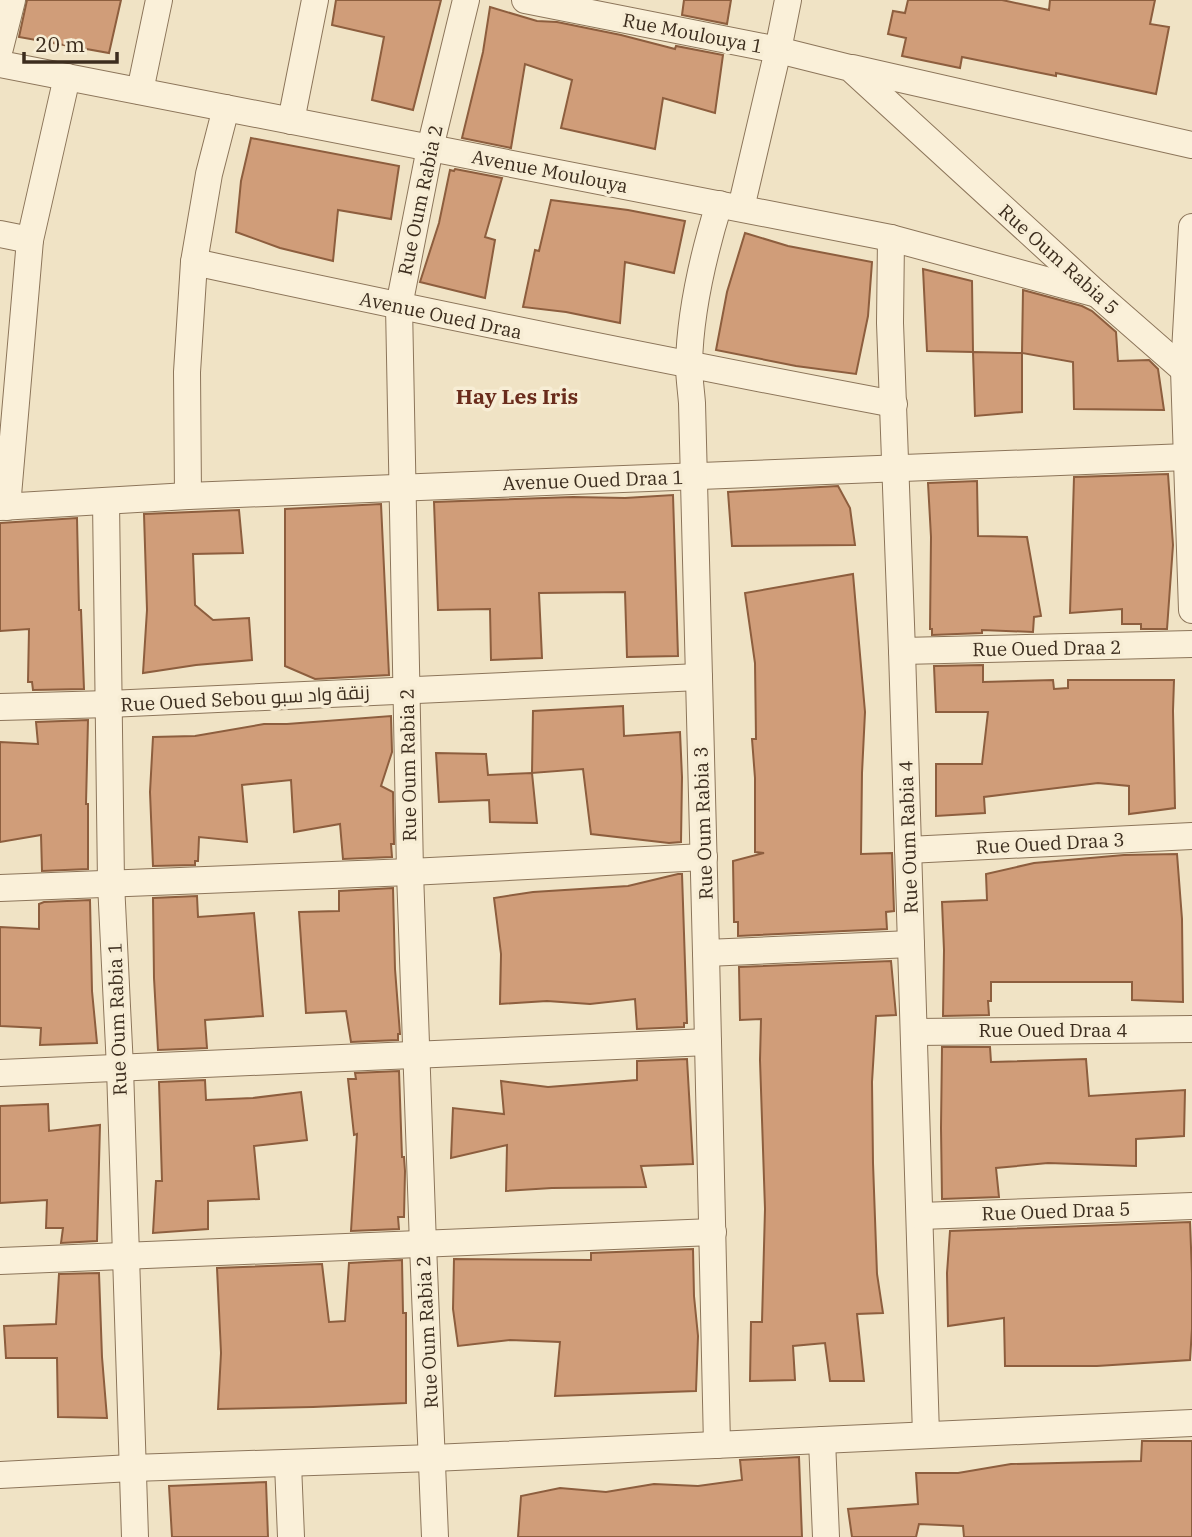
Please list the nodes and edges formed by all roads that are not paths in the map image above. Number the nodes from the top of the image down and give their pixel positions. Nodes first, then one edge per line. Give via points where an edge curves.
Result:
1 (12, 0) edge
2 (159, 0) edge
3 (315, 0) edge
4 (466, 0) edge
5 (525, 0) edge
6 (788, 0) edge
7 (0, 48) edge
8 (778, 50) junction
9 (0, 64) edge
10 (850, 68) junction
11 (67, 77) junction
12 (140, 91) junction
13 (226, 108) junction
14 (291, 121) junction
15 (1192, 145) edge
16 (430, 148) junction
17 (730, 206) junction
18 (1192, 227) edge
19 (0, 234) edge
20 (891, 238) junction
21 (30, 240) junction
22 (194, 262) junction
23 (1097, 295) junction
24 (399, 306) junction
25 (689, 365) junction
26 (1184, 370) junction
27 (894, 404) junction
28 (1186, 457) junction
29 (896, 467) junction
30 (693, 477) junction
31 (403, 487) junction
32 (188, 496) junction
33 (106, 500) junction
34 (3, 507) edge
35 (1192, 610) edge
36 (1192, 644) edge
37 (902, 651) junction
38 (699, 677) junction
39 (407, 691) junction
40 (109, 704) junction
41 (0, 707) edge
42 (1192, 836) edge
43 (908, 850) junction
44 (704, 857) junction
45 (410, 872) junction
46 (111, 883) junction
47 (0, 888) edge
48 (911, 944) junction
49 (706, 953) junction
50 (1192, 1029) edge
51 (914, 1031) junction
52 (708, 1042) junction
53 (416, 1056) junction
54 (120, 1068) junction
55 (0, 1073) edge
56 (1192, 1206) edge
57 (920, 1216) junction
58 (713, 1232) junction
59 (423, 1245) junction
60 (125, 1256) junction
61 (0, 1262) edge
62 (1192, 1423) edge
63 (926, 1435) junction
64 (822, 1440) junction
65 (717, 1445) junction
66 (433, 1458) junction
67 (288, 1464) junction
68 (132, 1468) junction
69 (0, 1475) edge
70 (135, 1537) edge
71 (291, 1537) edge
72 (435, 1537) edge
73 (826, 1537) edge

1 - 7 street
2 - 12 street
3 - 14 street
4 - 16 street, Rue Oum Rabia 2
5 - 8 street, Rue Moulouya 1
6 - 8 street
8 - 10 street, Rue Oum Rabia 5
8 - 17 street, Rue Oum Rabia 3
9 - 11 street, Avenue Moulouya
10 - 15 street
10 - 23 street, Rue Oum Rabia 5
11 - 12 street, Avenue Moulouya
11 - 21 street
12 - 13 street, Avenue Moulouya
13 - 14 street, Avenue Moulouya
13 - 22 street
14 - 16 street, Avenue Moulouya
16 - 17 street, Avenue Moulouya
16 - 24 street, Rue Oum Rabia 2
17 - 20 street, Avenue Moulouya
17 - 25 street, Rue Oum Rabia 3 via 704,256
18 - 26 street
19 - 21 street
20 - 23 street, Avenue Moulouya
20 - 27 street, Rue Oum Rabia 4
21 - 34 street
22 - 24 street, Avenue Oued Draa
22 - 32 street via 187,372
23 - 26 street, Rue Oum Rabia 5
24 - 25 street, Avenue Oued Draa
24 - 31 street, Rue Oum Rabia 2
25 - 27 street, Avenue Oued Draa
25 - 30 street, Rue Oum Rabia 3
26 - 28 street
27 - 29 street, Rue Oum Rabia 4
28 - 29 street, Avenue Oued Draa 1
28 - 35 street
29 - 30 street, Avenue Oued Draa 1
29 - 37 street, Rue Oum Rabia 4
30 - 31 street, Avenue Oued Draa 1
30 - 38 street, Rue Oum Rabia 3
31 - 32 street, Avenue Oued Draa 1
31 - 39 street, Rue Oum Rabia 2
32 - 33 street, Avenue Oued Draa 1
33 - 34 street, Avenue Oued Draa 1
33 - 40 street, Rue Oum Rabia 1
36 - 37 street, Rue Oued Draa 2
37 - 43 street, Rue Oum Rabia 4
38 - 39 street, Rue Oued Sebou زنقة واد سبو
38 - 44 street, Rue Oum Rabia 3
39 - 40 street, Rue Oued Sebou زنقة واد سبو
39 - 45 street, Rue Oum Rabia 2
40 - 41 street, Rue Oued Sebou زنقة واد سبو
40 - 46 street, Rue Oum Rabia 1
42 - 43 street, Rue Oued Draa 3
43 - 48 street, Rue Oum Rabia 4
44 - 45 street
44 - 49 street, Rue Oum Rabia 3
45 - 46 street
45 - 53 street, Rue Oum Rabia 2
46 - 47 street
46 - 54 street, Rue Oum Rabia 1
48 - 49 street
48 - 51 street, Rue Oum Rabia 4
49 - 52 street, Rue Oum Rabia 3
50 - 51 street, Rue Oued Draa 4
51 - 57 street, Rue Oum Rabia 4
52 - 53 street
52 - 58 street, Rue Oum Rabia 3
53 - 54 street
53 - 59 street, Rue Oum Rabia 2
54 - 55 street
54 - 60 street, Rue Oum Rabia 1
56 - 57 street, Rue Oued Draa 5
57 - 63 street, Rue Oum Rabia 4
58 - 59 street
58 - 65 street, Rue Oum Rabia 3
59 - 60 street
59 - 66 street, Rue Oum Rabia 2
60 - 61 street
60 - 68 street, Rue Oum Rabia 1
62 - 63 street
63 - 64 street
64 - 65 street
64 - 73 street
65 - 66 street
66 - 67 street
66 - 72 street, Rue Oum Rabia 2
67 - 68 street
67 - 71 street
68 - 69 street
68 - 70 street, Rue Oum Rabia 1

